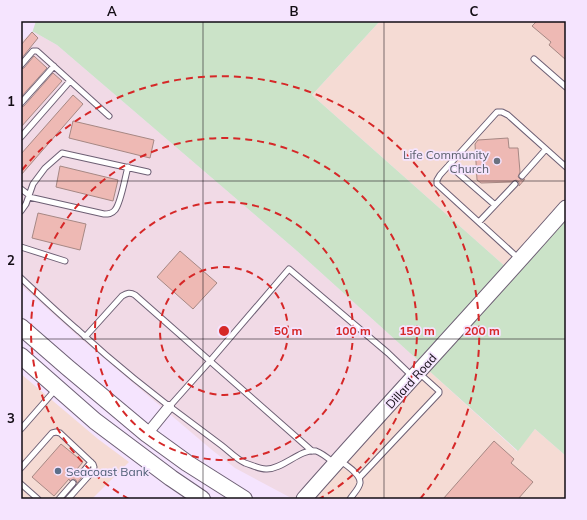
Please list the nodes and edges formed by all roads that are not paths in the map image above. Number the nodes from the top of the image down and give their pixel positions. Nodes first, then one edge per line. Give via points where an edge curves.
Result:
1 (534, 59) dead end
2 (21, 65) edge
3 (54, 66) junction
4 (70, 80) junction
5 (566, 87) edge
6 (21, 103) edge
7 (109, 116) dead end
8 (21, 137) edge
9 (546, 148) junction
10 (449, 165) junction
11 (566, 166) edge
12 (128, 167) junction
13 (148, 172) dead end
14 (522, 176) dead end
15 (515, 184) dead end
16 (21, 189) edge
17 (29, 196) junction
18 (495, 205) junction
19 (566, 208) edge
20 (21, 211) edge
21 (479, 222) junction
22 (21, 248) edge
23 (521, 260) junction
24 (65, 261) dead end
25 (21, 278) edge
26 (21, 327) edge
27 (85, 337) junction
28 (21, 339) edge
29 (21, 356) edge
30 (210, 361) junction
31 (67, 367) junction
32 (416, 375) junction
33 (57, 388) junction
34 (169, 407) junction
35 (21, 429) edge
36 (147, 434) junction
37 (312, 451) junction
38 (91, 462) junction
39 (336, 462) junction
40 (21, 468) edge
41 (82, 473) dead end
42 (359, 478) junction
43 (73, 483) dead end
44 (21, 484) edge
45 (38, 499) edge
46 (59, 499) edge
47 (68, 499) edge
48 (202, 499) edge
49 (244, 499) edge
50 (304, 499) edge
51 (350, 499) edge

1 - 5 lane
2 - 3 lane via 33,51 37,51
3 - 4 lane
3 - 6 lane
4 - 7 lane
4 - 8 lane
9 - 10 lane via 508,115 497,112
9 - 11 lane
9 - 14 lane
10 - 18 lane
10 - 21 lane via 440,175 437,184
12 - 13 lane
12 - 17 lane via 62,153 45,168 33,184
12 - 17 lane via 118,204 112,213 104,214
15 - 18 lane
16 - 17 lane
17 - 20 lane
18 - 21 lane
19 - 23 street, Dillard Road
21 - 23 lane
22 - 24 lane
23 - 32 street, Dillard Road
25 - 27 lane
26 - 31 main road
27 - 30 lane via 122,296 131,293
27 - 34 lane
28 - 31 main road via 38,355
29 - 33 main road
30 - 32 lane via 289,269
30 - 34 lane
30 - 37 lane
31 - 36 main road
32 - 39 street, Dillard Road
32 - 42 lane via 439,393
33 - 35 lane
33 - 48 main road via 133,451
34 - 36 street
34 - 37 lane via 235,456 258,468 271,469
36 - 49 main road
37 - 39 lane
38 - 40 lane via 56,432 52,433
38 - 41 lane
38 - 47 lane via 93,471
39 - 42 lane via 349,467
39 - 50 street, Dillard Road
42 - 51 lane via 357,490
43 - 46 lane
44 - 45 lane

